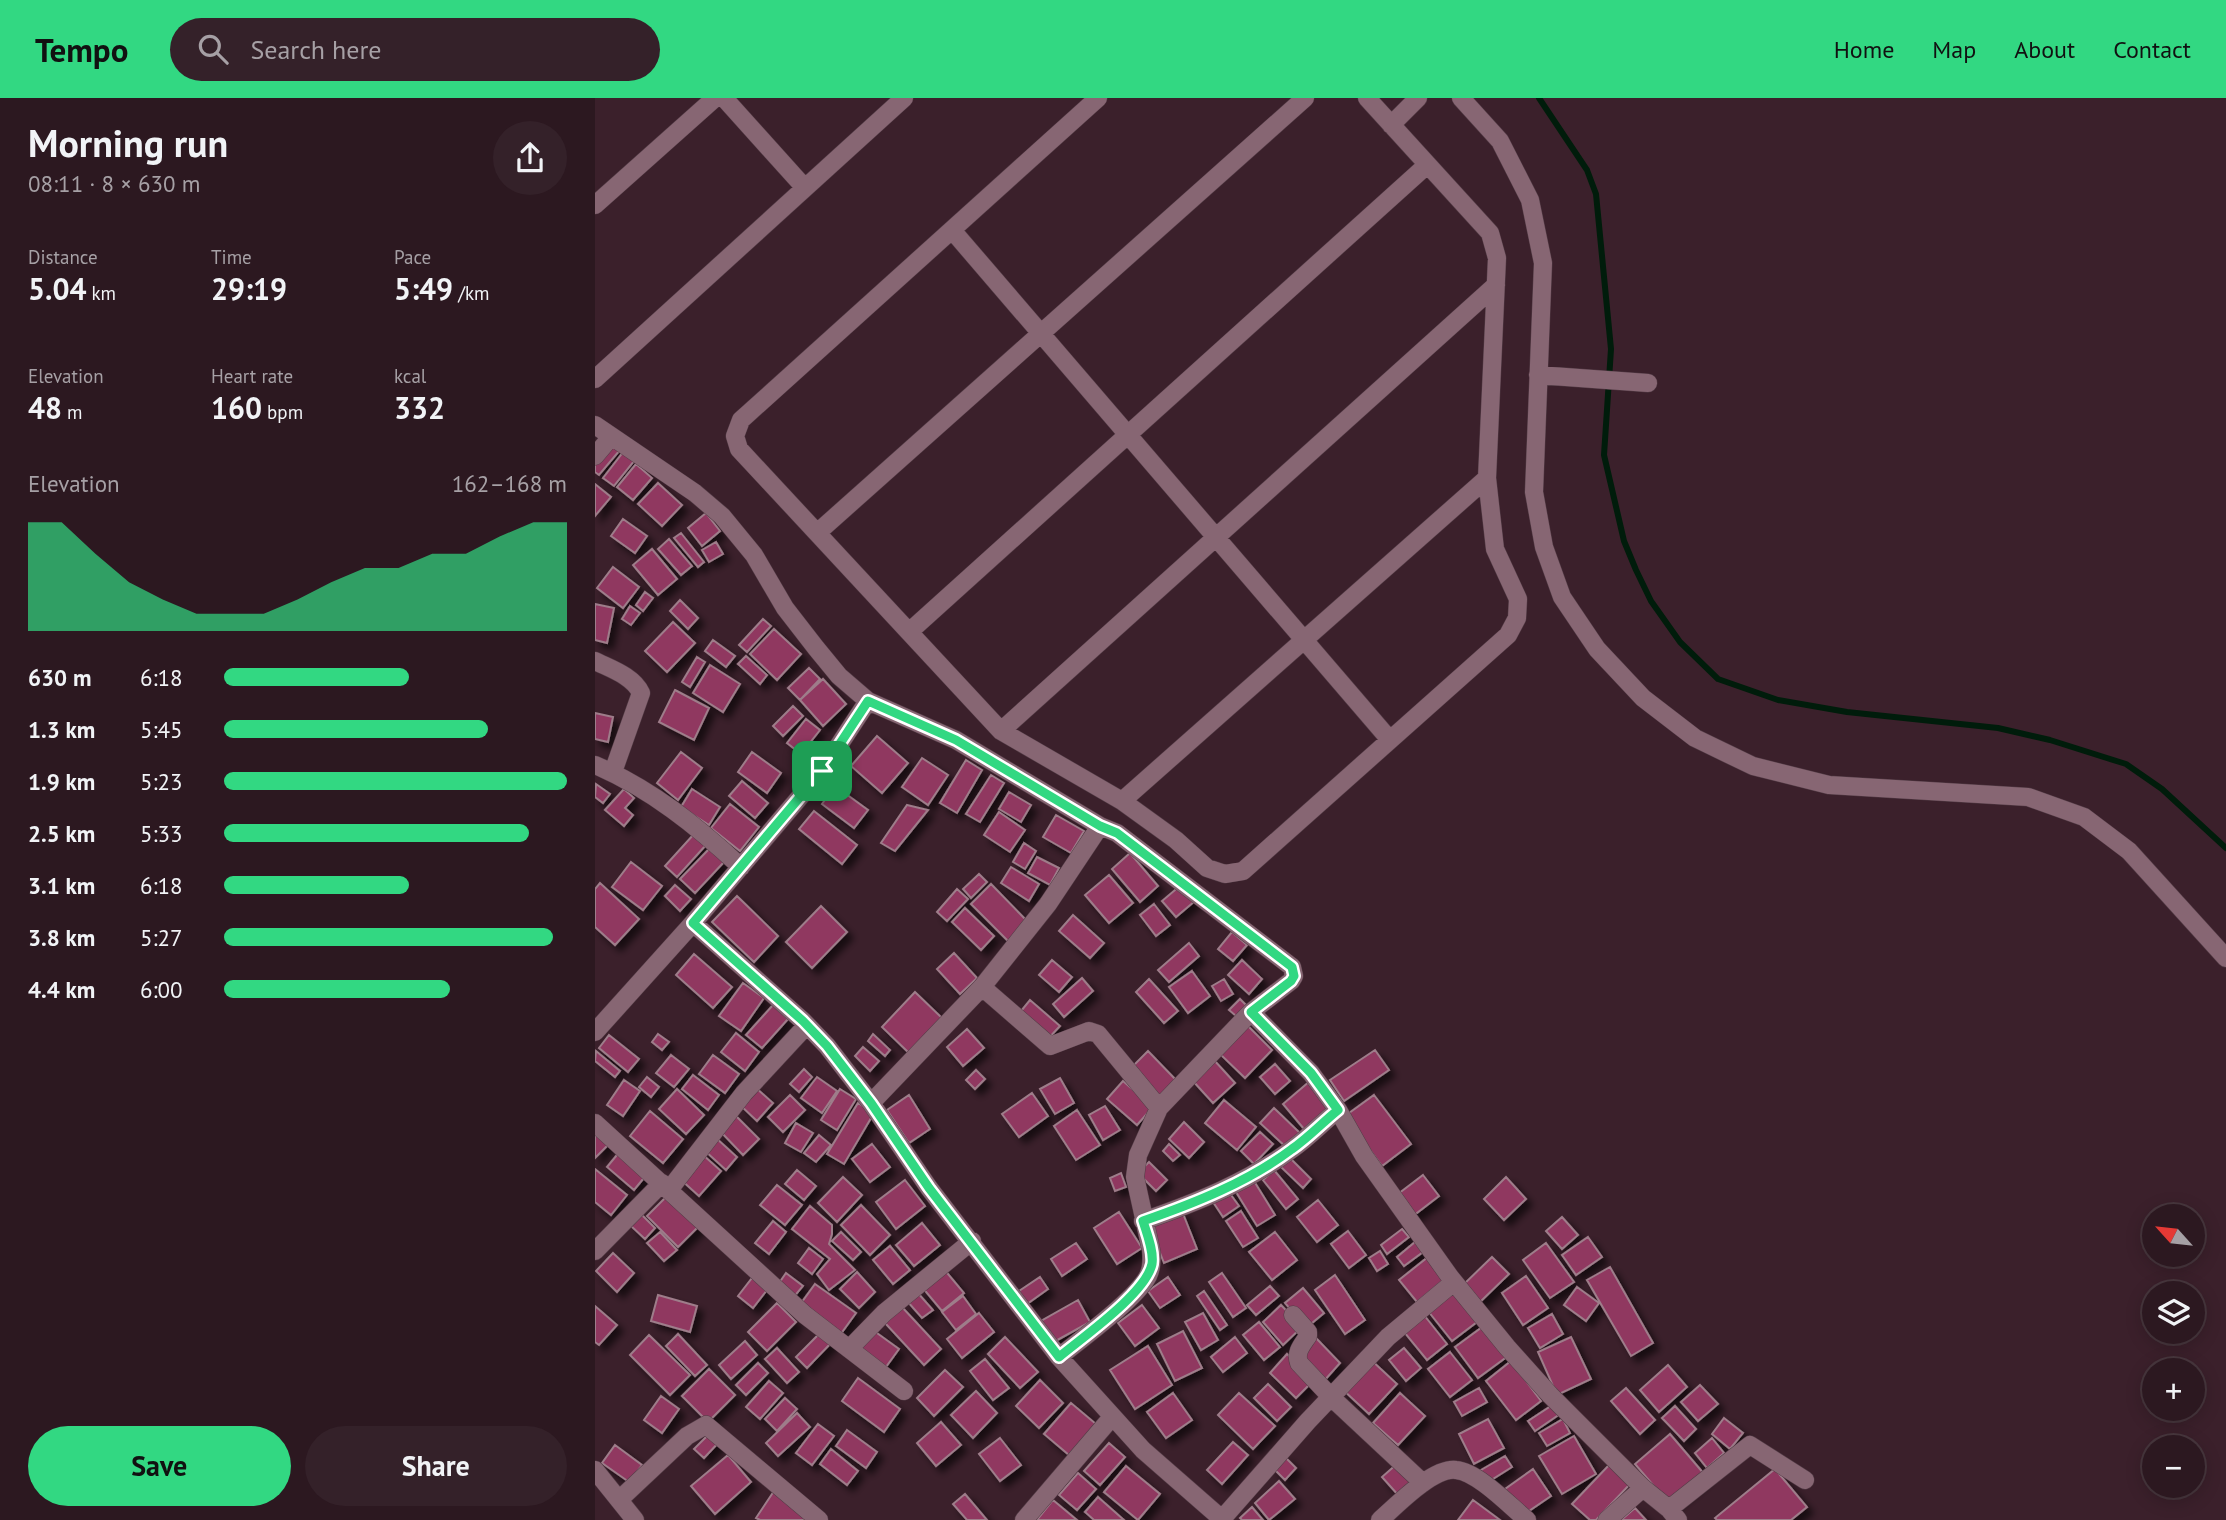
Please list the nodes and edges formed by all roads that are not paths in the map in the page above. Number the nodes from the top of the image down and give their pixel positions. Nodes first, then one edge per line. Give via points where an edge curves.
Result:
1 (715, 98) edge
2 (724, 98) edge
3 (904, 98) edge
4 (1098, 98) edge
5 (1305, 98) edge
6 (1418, 98) edge
7 (1461, 98) edge
8 (1375, 101) edge
9 (1391, 125) junction
10 (1427, 164) junction
11 (805, 188) junction
12 (595, 205) edge
13 (952, 230) junction
14 (1496, 285) junction
15 (1041, 333) junction
16 (1538, 375) junction
17 (595, 379) edge
18 (1647, 383) dead end
19 (595, 425) edge
20 (1128, 435) junction
21 (611, 437) junction
22 (595, 456) edge
23 (1487, 478) junction
24 (817, 533) junction
25 (1216, 537) junction
26 (909, 632) junction
27 (1304, 639) junction
28 (595, 661) edge
29 (868, 701) junction
30 (1001, 731) junction
31 (1390, 740) junction
32 (595, 765) edge
33 (613, 772) junction
34 (1122, 801) junction
35 (1100, 826) junction
36 (741, 867) junction
37 (693, 923) junction
38 (2226, 958) edge
39 (982, 987) junction
40 (1251, 1012) junction
41 (807, 1025) junction
42 (597, 1027) edge
43 (871, 1103) junction
44 (1159, 1108) junction
45 (1338, 1110) junction
46 (595, 1123) edge
47 (665, 1187) junction
48 (1143, 1221) junction
49 (972, 1241) junction
50 (595, 1251) edge
51 (1454, 1282) junction
52 (1293, 1315) dead end
53 (849, 1349) junction
54 (1059, 1357) junction
55 (904, 1391) dead end
56 (1332, 1398) junction
57 (1112, 1417) junction
58 (595, 1470) edge
59 (1805, 1480) dead end
60 (1423, 1483) junction
61 (1643, 1489) junction
62 (620, 1499) junction
63 (1673, 1514) edge
64 (1222, 1519) edge
65 (635, 1520) edge
66 (819, 1520) edge
67 (1024, 1520) edge
68 (1380, 1520) edge
69 (1527, 1520) edge
70 (1607, 1520) edge

1 - 12 street
2 - 11 street
3 - 11 street
4 - 13 street
5 - 15 street
6 - 9 street
7 - 16 street via 1500,141 1530,200 1543,263
8 - 9 street
9 - 10 street
10 - 14 street via 1490,233 1497,258
10 - 20 street
11 - 17 street
13 - 15 street
13 - 24 street via 740,420 735,436 739,449
14 - 23 street
14 - 25 street
15 - 20 street
15 - 24 street
16 - 18 street
16 - 38 street via 1534,492 1544,547 1562,597 1597,649 1643,698 1695,738 1753,766 1829,785 2028,797 2084,817 2129,851
19 - 21 street
20 - 25 street
20 - 26 street
21 - 22 street
21 - 29 street via 722,516 754,555 808,638 839,676
23 - 27 street
23 - 31 street via 1495,550 1518,599 1517,618 1508,635
24 - 26 street
25 - 27 street
25 - 30 street
26 - 30 street
27 - 31 street
27 - 34 street
28 - 33 street via 629,678 641,693
29 - 35 street via 956,740
29 - 36 street via 822,771
30 - 34 street
31 - 34 street via 1243,871 1225,874 1207,868
32 - 33 street
33 - 36 street via 688,821
35 - 39 street via 1048,904
35 - 40 street via 1117,833 1292,967 1291,981
36 - 37 street
37 - 41 street
37 - 42 street
39 - 43 street
39 - 44 street via 1050,1046 1090,1031 1098,1034
40 - 44 street
40 - 45 street via 1311,1073
41 - 43 street
41 - 47 street
43 - 49 street
44 - 48 street via 1138,1155 1135,1177
45 - 48 street via 1291,1150 1249,1174 1186,1206
45 - 51 street via 1363,1156
46 - 47 street
47 - 50 street
47 - 53 street via 795,1307
48 - 54 street via 1152,1262 1148,1276 1138,1290
49 - 53 street via 884,1313
49 - 54 street
51 - 56 street via 1388,1337
51 - 61 street via 1550,1395
52 - 56 street via 1308,1332 1299,1348 1299,1363
53 - 55 street
54 - 57 street
56 - 60 street
56 - 64 street
57 - 64 street
57 - 67 street
58 - 62 street
59 - 63 street via 1750,1445
60 - 68 street
60 - 69 street via 1449,1470 1467,1473
61 - 63 street
61 - 70 street
62 - 65 street
62 - 66 street via 706,1424

